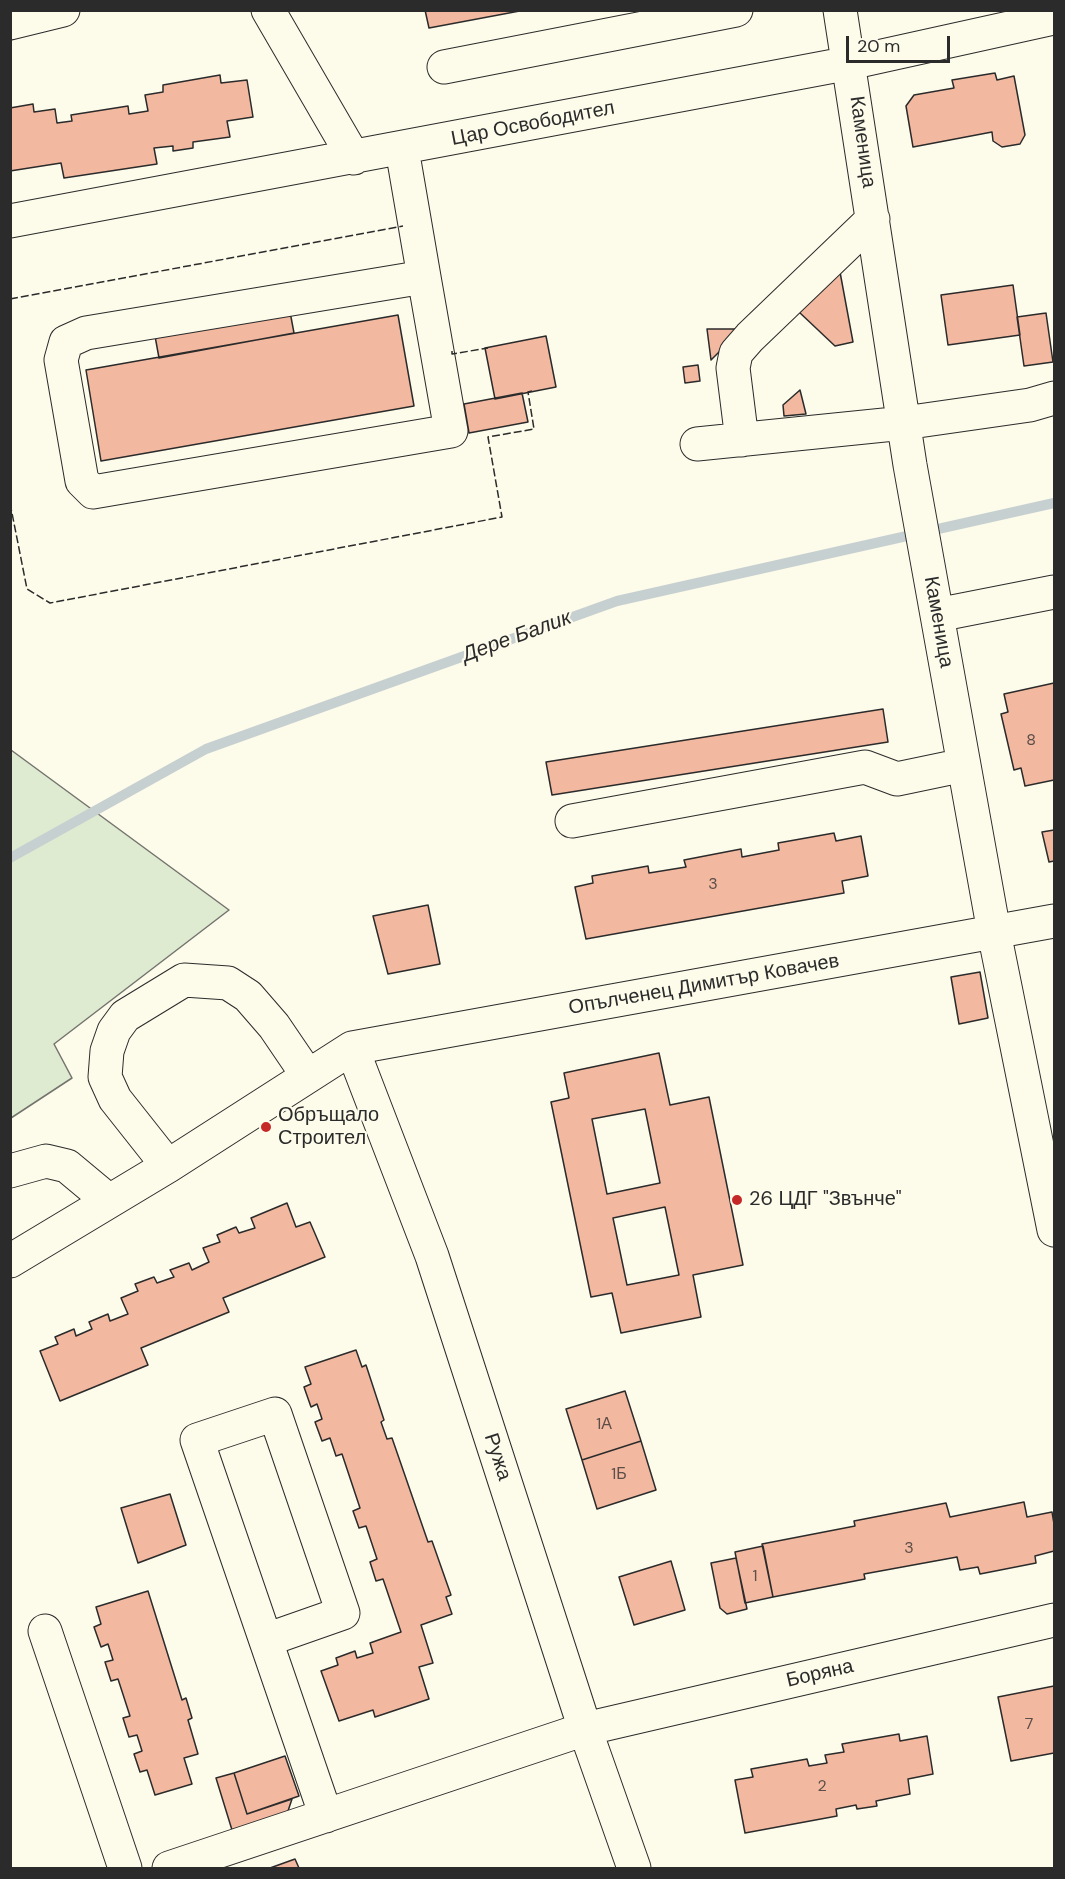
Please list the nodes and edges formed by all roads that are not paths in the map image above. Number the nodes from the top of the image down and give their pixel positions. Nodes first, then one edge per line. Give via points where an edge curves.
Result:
1 (63, 10) edge
2 (268, 10) edge
3 (736, 10) edge
4 (840, 10) edge
5 (1054, 20) edge
6 (10, 23) edge
7 (850, 63) junction
8 (444, 67) dead end
9 (402, 149) junction
10 (354, 158) junction
11 (873, 219) junction
12 (10, 221) edge
13 (424, 277) junction
14 (1054, 398) edge
15 (904, 423) junction
16 (742, 440) junction
17 (698, 444) dead end
18 (1054, 592) edge
19 (935, 607) junction
20 (964, 765) junction
21 (572, 821) dead end
22 (1054, 921) edge
23 (994, 932) junction
24 (352, 1048) junction
25 (308, 1076) junction
26 (168, 1166) junction
27 (10, 1171) edge
28 (109, 1201) junction
29 (1054, 1230) edge
30 (10, 1261) edge
31 (1054, 1620) edge
32 (45, 1630) dead end
33 (266, 1640) junction
34 (585, 1730) junction
35 (326, 1816) junction
36 (172, 1868) edge
37 (125, 1869) edge
38 (634, 1869) edge

1 - 6 street
2 - 10 street
3 - 8 street
4 - 7 street, Каменица
5 - 7 street, Цар Освободител
7 - 9 street, Цар Освободител
7 - 11 street, Каменица
9 - 10 street, Цар Освободител
9 - 13 street
10 - 12 street, Цар Освободител
11 - 15 street, Каменица
11 - 16 street via 736,354 733,368
13 - 13 street via 86,333 66,342 61,360 82,481 93,492 451,431
14 - 15 street
15 - 16 street
15 - 19 street, Каменица
16 - 17 street
18 - 19 street
19 - 20 street, Каменица
20 - 21 street via 897,779 865,767
20 - 23 street, Каменица
22 - 23 street, Опълченец Димитър Ковачев
23 - 24 street, Опълченец Димитър Ковачев
23 - 29 street, Каменица
24 - 25 street
24 - 34 street, Ружа via 432,1256
25 - 26 street
25 - 26 street via 249,996 228,983 184,980 124,1016 107,1051 105,1077 115,1099
26 - 28 street
27 - 28 street via 46,1161 67,1166
28 - 30 street
31 - 34 street, Боряна
32 - 37 street
33 - 33 street via 343,1613 275,1414 197,1440
33 - 35 street
34 - 35 street, Боряна
34 - 38 street, Ружа
35 - 36 street, Боряна

